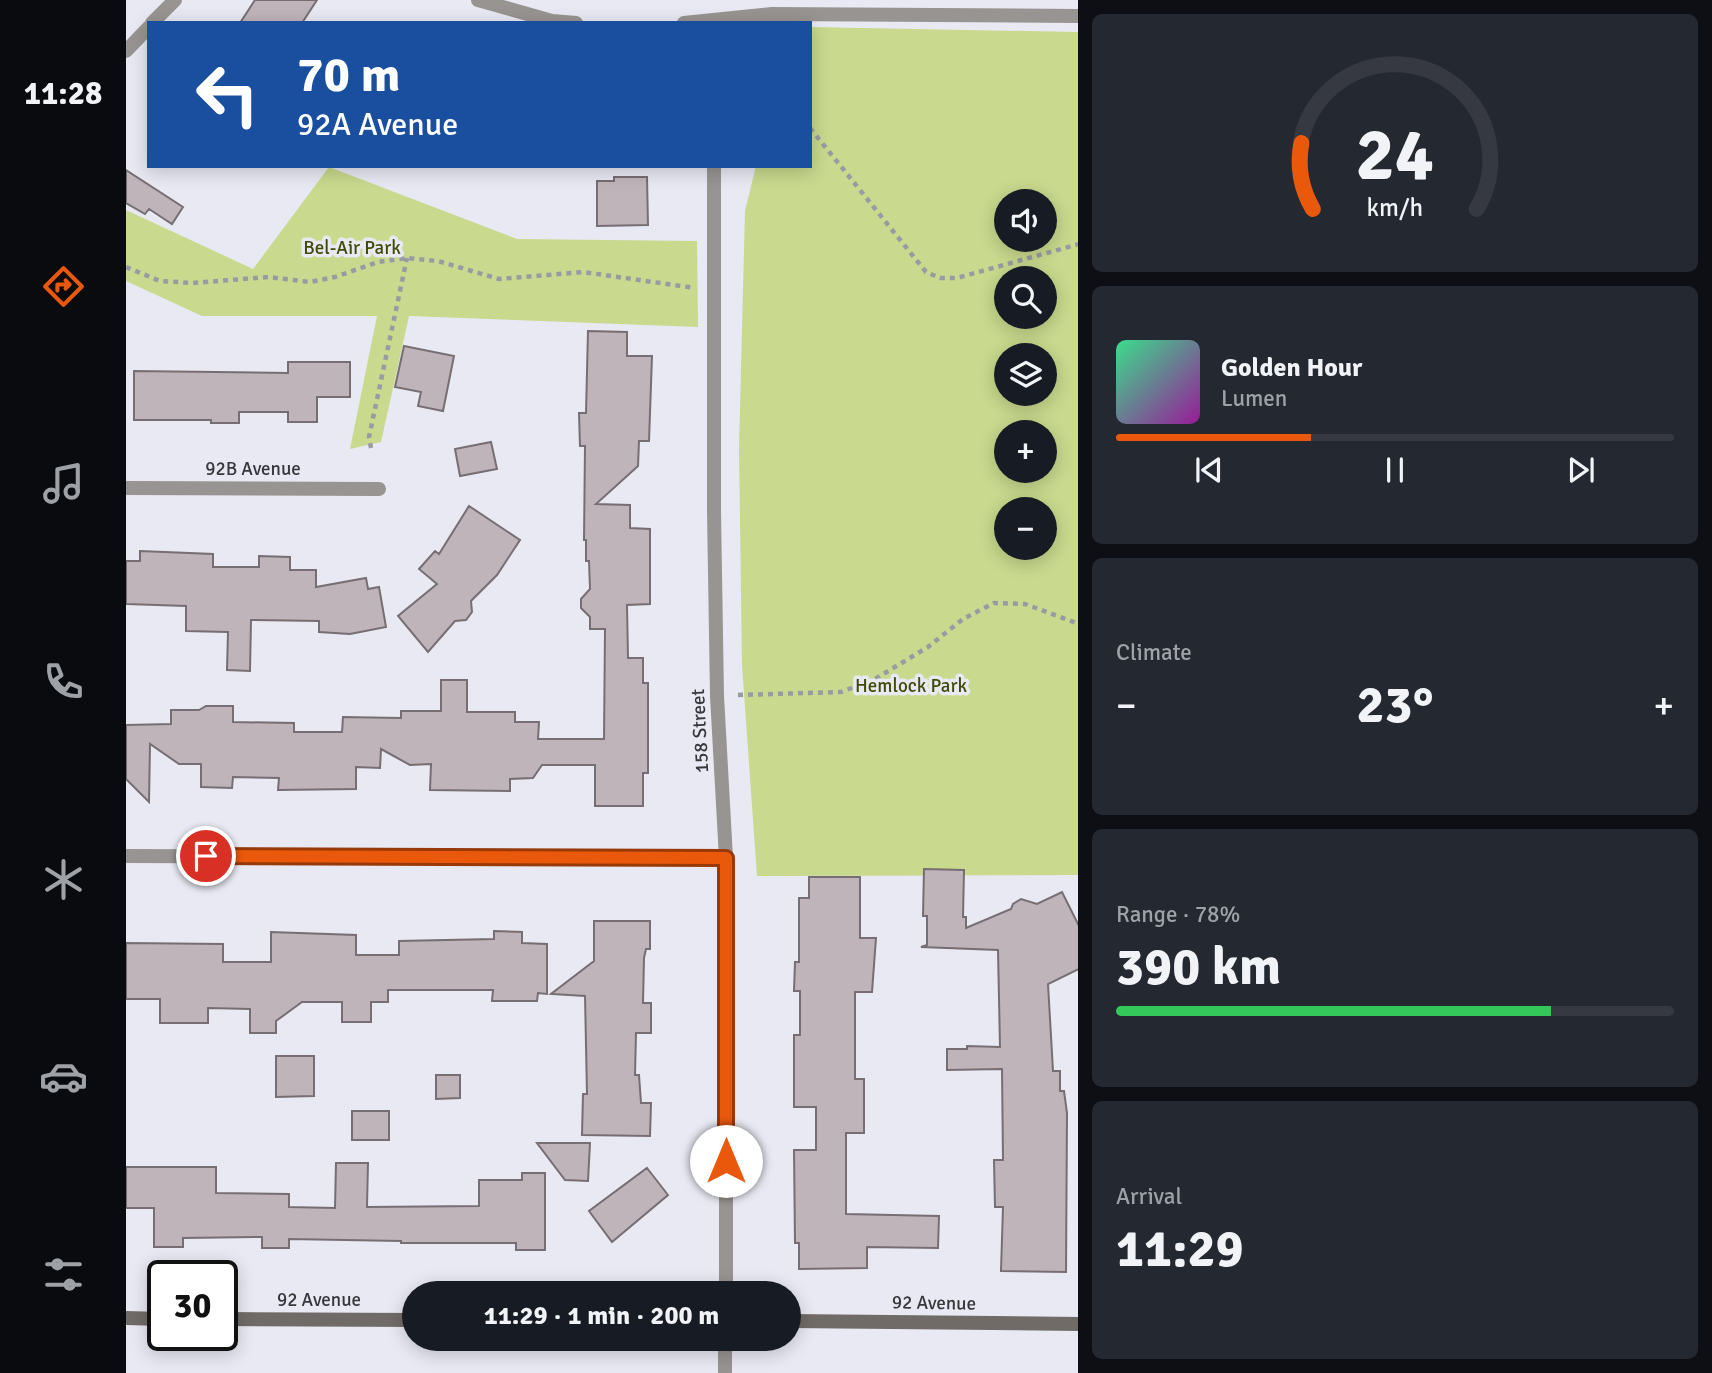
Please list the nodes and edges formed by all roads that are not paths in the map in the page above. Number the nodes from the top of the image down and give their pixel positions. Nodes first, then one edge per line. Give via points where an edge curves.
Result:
1 (176, 0) edge
2 (478, 0) edge
3 (1078, 16) edge
4 (154, 21) edge
5 (552, 21) edge
6 (713, 21) edge
7 (147, 29) edge
8 (126, 51) edge
9 (714, 168) edge
10 (126, 488) edge
11 (379, 489) dead end
12 (126, 856) edge
13 (726, 858) junction
14 (726, 1281) edge
15 (126, 1318) edge
16 (147, 1318) edge
17 (238, 1319) edge
18 (402, 1320) edge
19 (801, 1321) edge
20 (1078, 1324) edge
21 (725, 1351) edge
22 (724, 1373) edge

1 - 4 street
2 - 5 street
3 - 6 street via 772,15
7 - 8 street
9 - 13 street, 158 Street via 714,524
10 - 11 street, 92B Avenue
12 - 13 street
13 - 14 street, 158 Street
15 - 16 street
17 - 18 street, 92 Avenue
19 - 20 street, 92 Avenue
21 - 22 street

